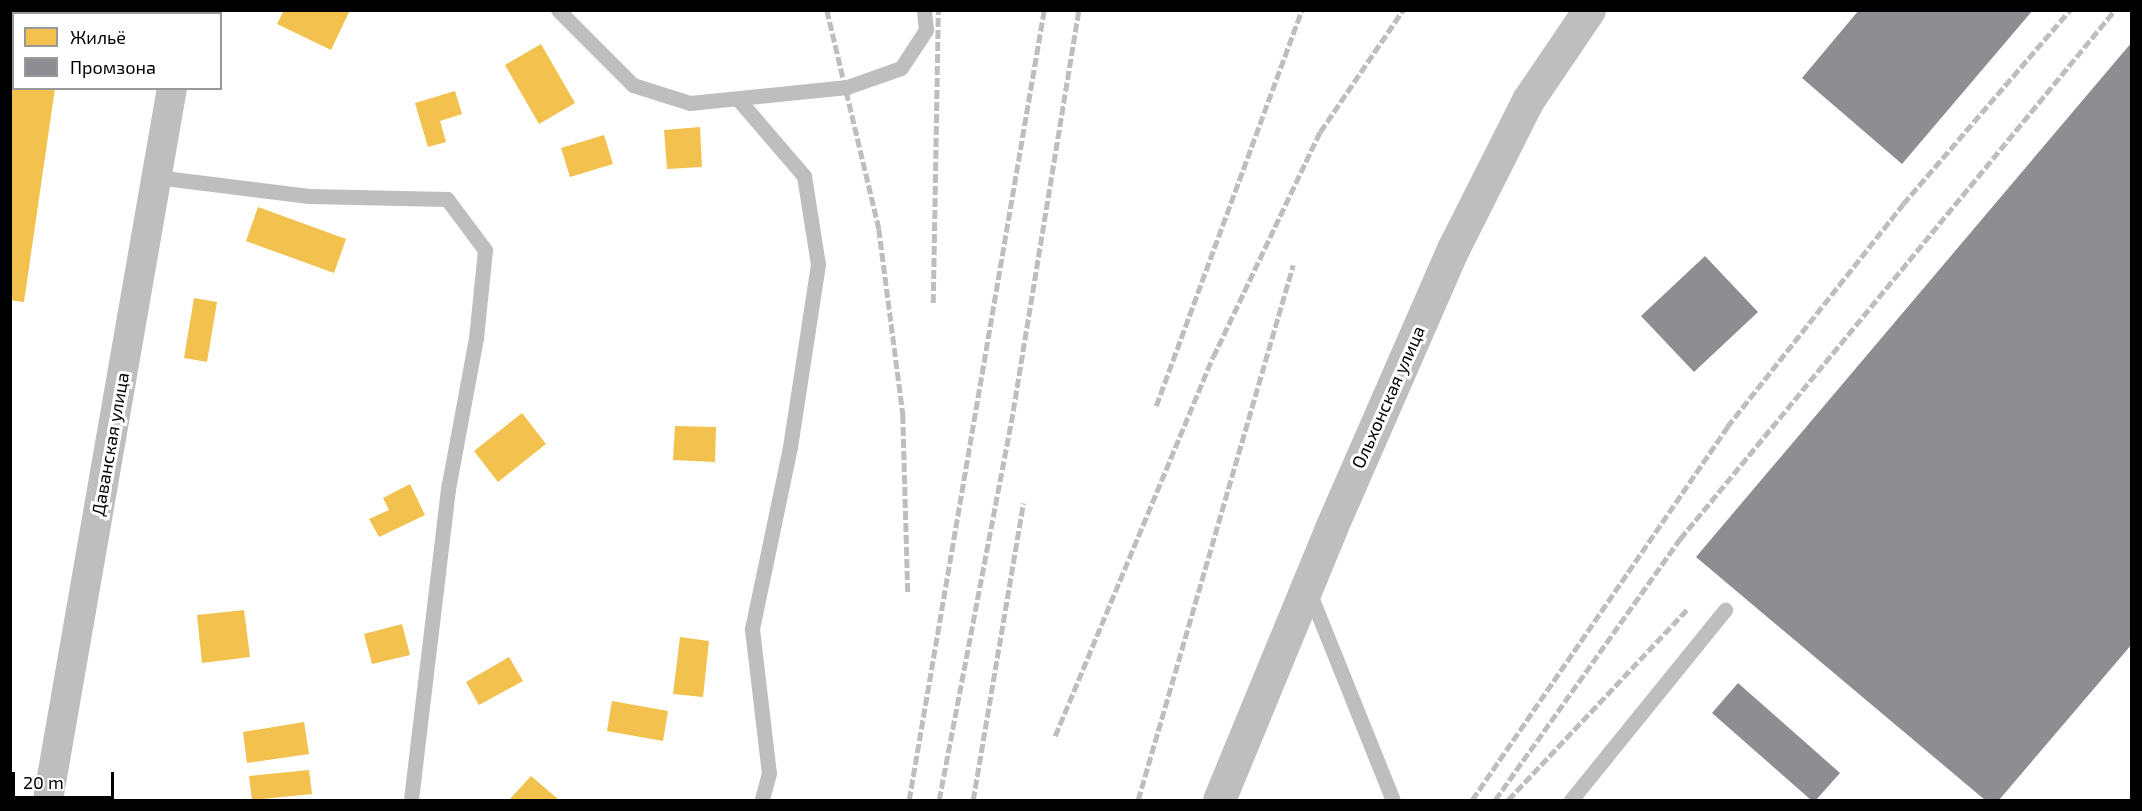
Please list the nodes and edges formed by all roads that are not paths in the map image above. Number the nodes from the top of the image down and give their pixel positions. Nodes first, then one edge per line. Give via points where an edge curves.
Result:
1 (558, 10) edge
2 (924, 10) edge
3 (1589, 10) edge
4 (172, 90) edge
5 (738, 99) junction
6 (156, 177) junction
7 (1307, 586) junction
8 (1725, 610) dead end
9 (48, 801) edge
10 (411, 801) edge
11 (762, 801) edge
12 (1219, 801) edge
13 (1393, 801) edge
14 (1571, 801) edge

1 - 5 lane via 633,85 690,103
2 - 5 lane via 926,30 901,68 846,87
3 - 7 street, Ольхонская улица via 1528,100 1453,249
4 - 6 street, Даванская улица
5 - 11 lane via 804,176 818,264 790,447 752,629 769,773
6 - 9 street, Даванская улица
6 - 10 lane via 309,196 447,199 484,250 476,338 448,489
7 - 12 street, Ольхонская улица
7 - 13 lane
8 - 14 lane

